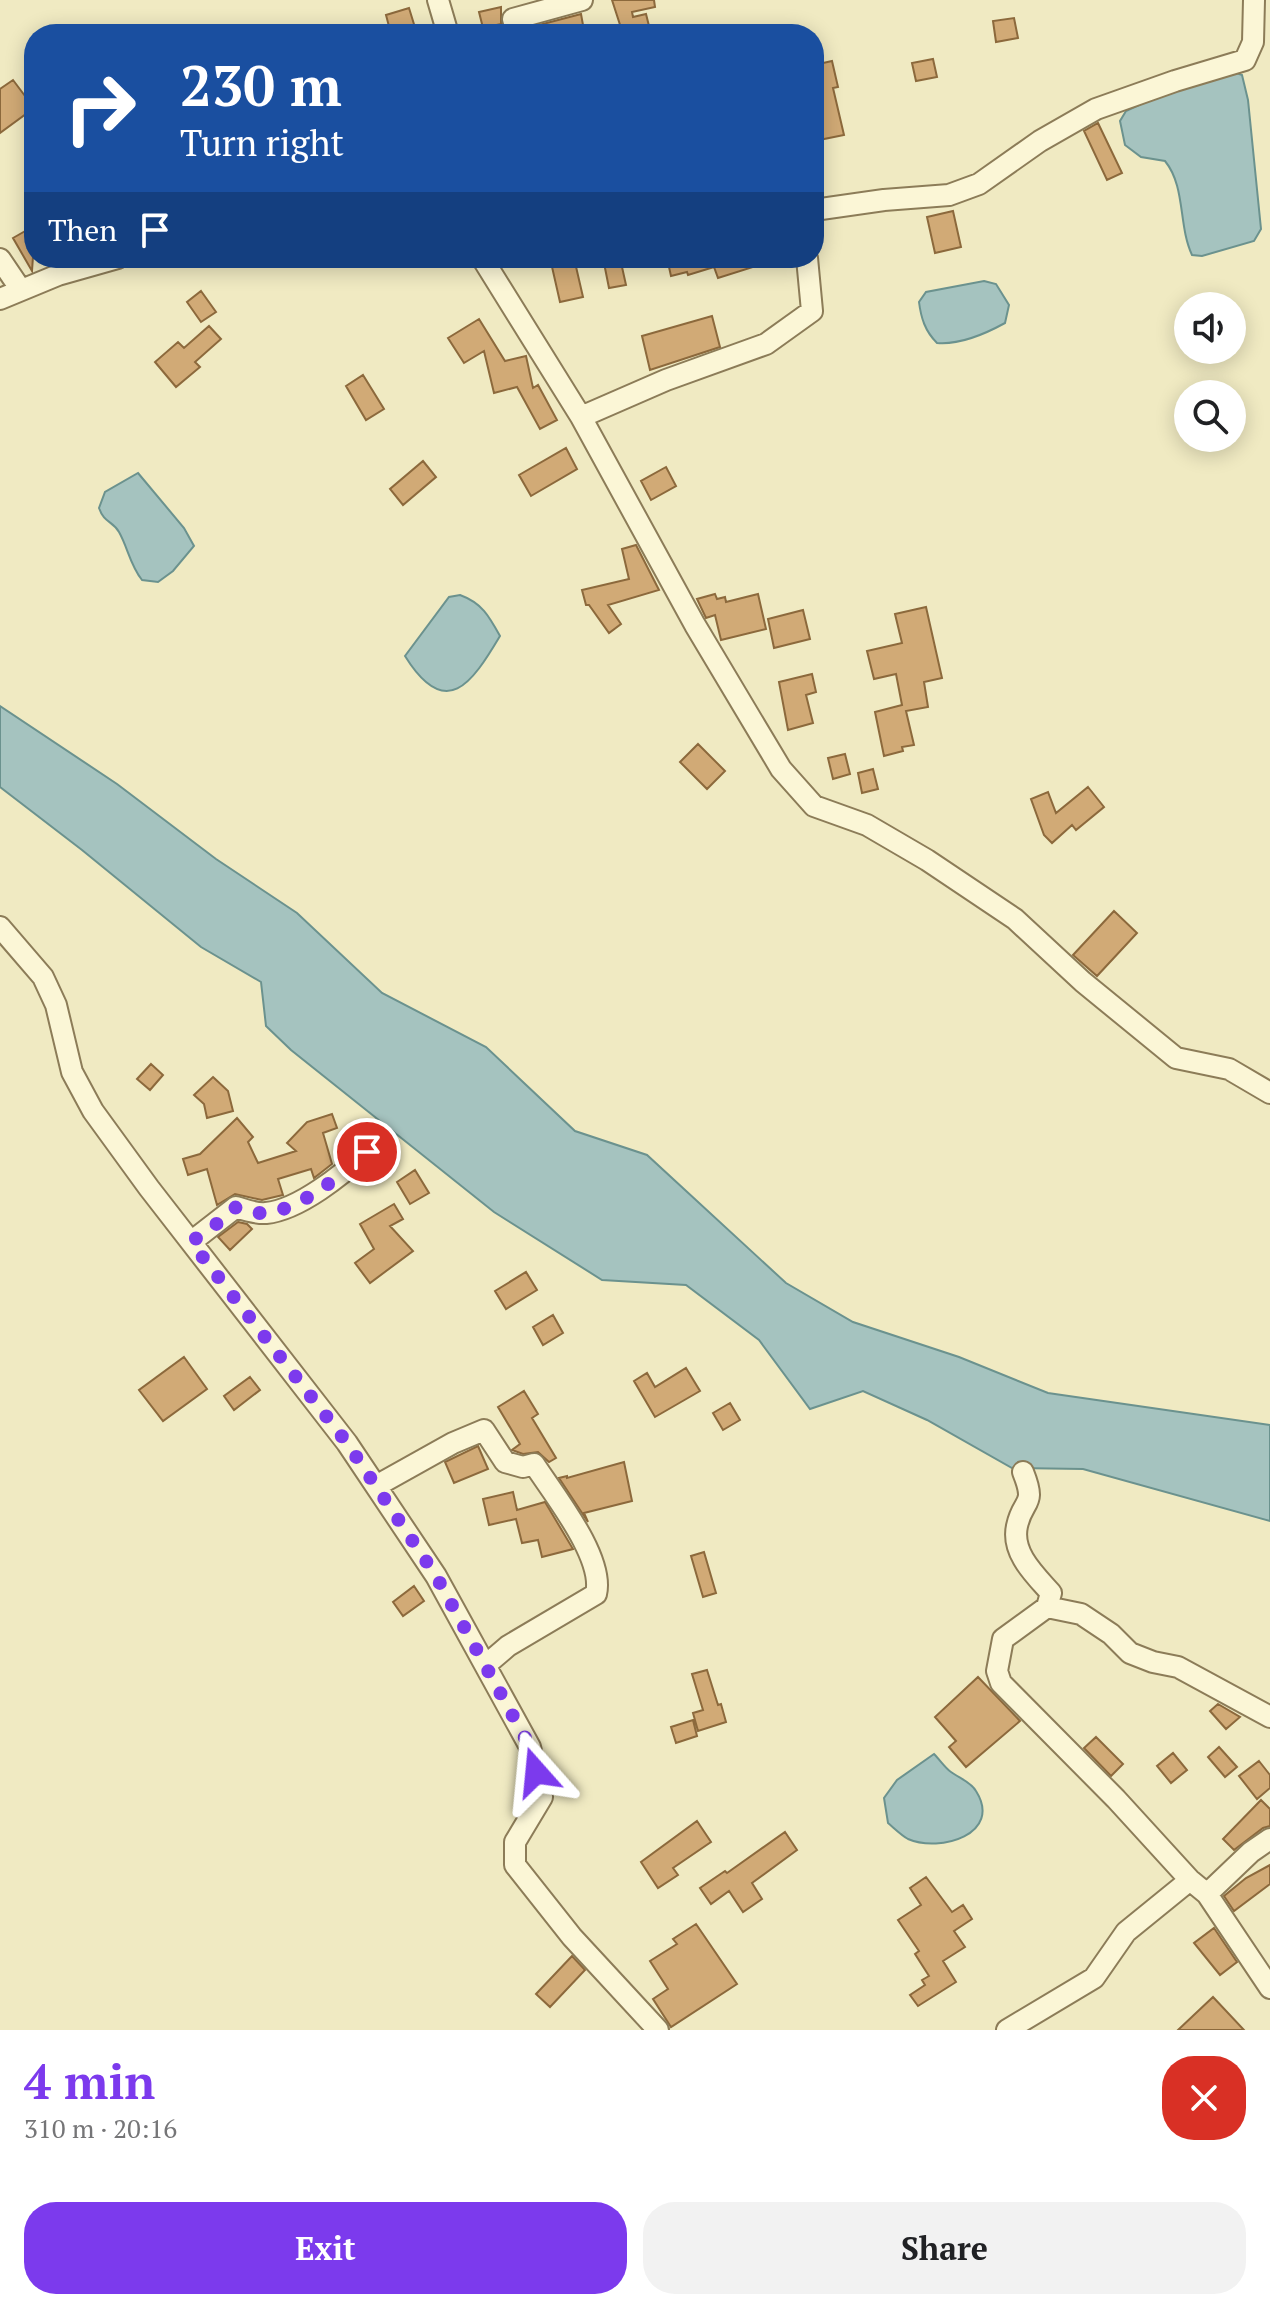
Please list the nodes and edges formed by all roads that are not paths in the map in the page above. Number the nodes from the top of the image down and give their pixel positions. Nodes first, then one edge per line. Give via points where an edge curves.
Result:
1 (438, 0) edge
2 (582, 0) edge
3 (1254, 0) edge
4 (445, 24) edge
5 (514, 24) edge
6 (824, 209) edge
7 (0, 259) edge
8 (83, 268) edge
9 (488, 268) edge
10 (808, 268) edge
11 (21, 290) junction
12 (0, 299) edge
13 (581, 417) junction
14 (0, 927) edge
15 (1270, 1093) edge
16 (367, 1152) dead end
17 (191, 1242) junction
18 (1023, 1472) dead end
19 (376, 1486) junction
20 (1047, 1607) junction
21 (487, 1664) junction
22 (1270, 1717) edge
23 (1270, 1839) edge
24 (1190, 1880) junction
25 (1207, 1894) junction
26 (1270, 1988) edge
27 (658, 2030) edge
28 (1007, 2030) edge

1 - 4 street
2 - 5 street via 513,19
3 - 6 street via 1253,42 1245,60 1096,109 979,184 949,195
7 - 11 street
8 - 11 street
9 - 13 street
10 - 13 street via 812,311 766,344
11 - 12 street
13 - 15 street via 781,769 814,806 867,825 1015,919 1176,1058 1229,1069
14 - 17 street via 43,977 56,1005 72,1072 93,1111
16 - 17 street via 336,1181 278,1211 263,1214 236,1207
17 - 19 street
18 - 20 street via 1031,1490 1017,1528 1018,1546 1051,1593
19 - 21 street
19 - 21 street via 484,1430 505,1462 534,1464 570,1519 590,1556 599,1583 596,1594
20 - 22 street via 1081,1614 1130,1653 1178,1667
20 - 24 street via 1003,1639 997,1671 1001,1683
21 - 27 street via 530,1747 542,1797 515,1842 515,1865 572,1937
23 - 25 street
24 - 25 street
24 - 28 street via 1126,1932 1094,1978
25 - 26 street

